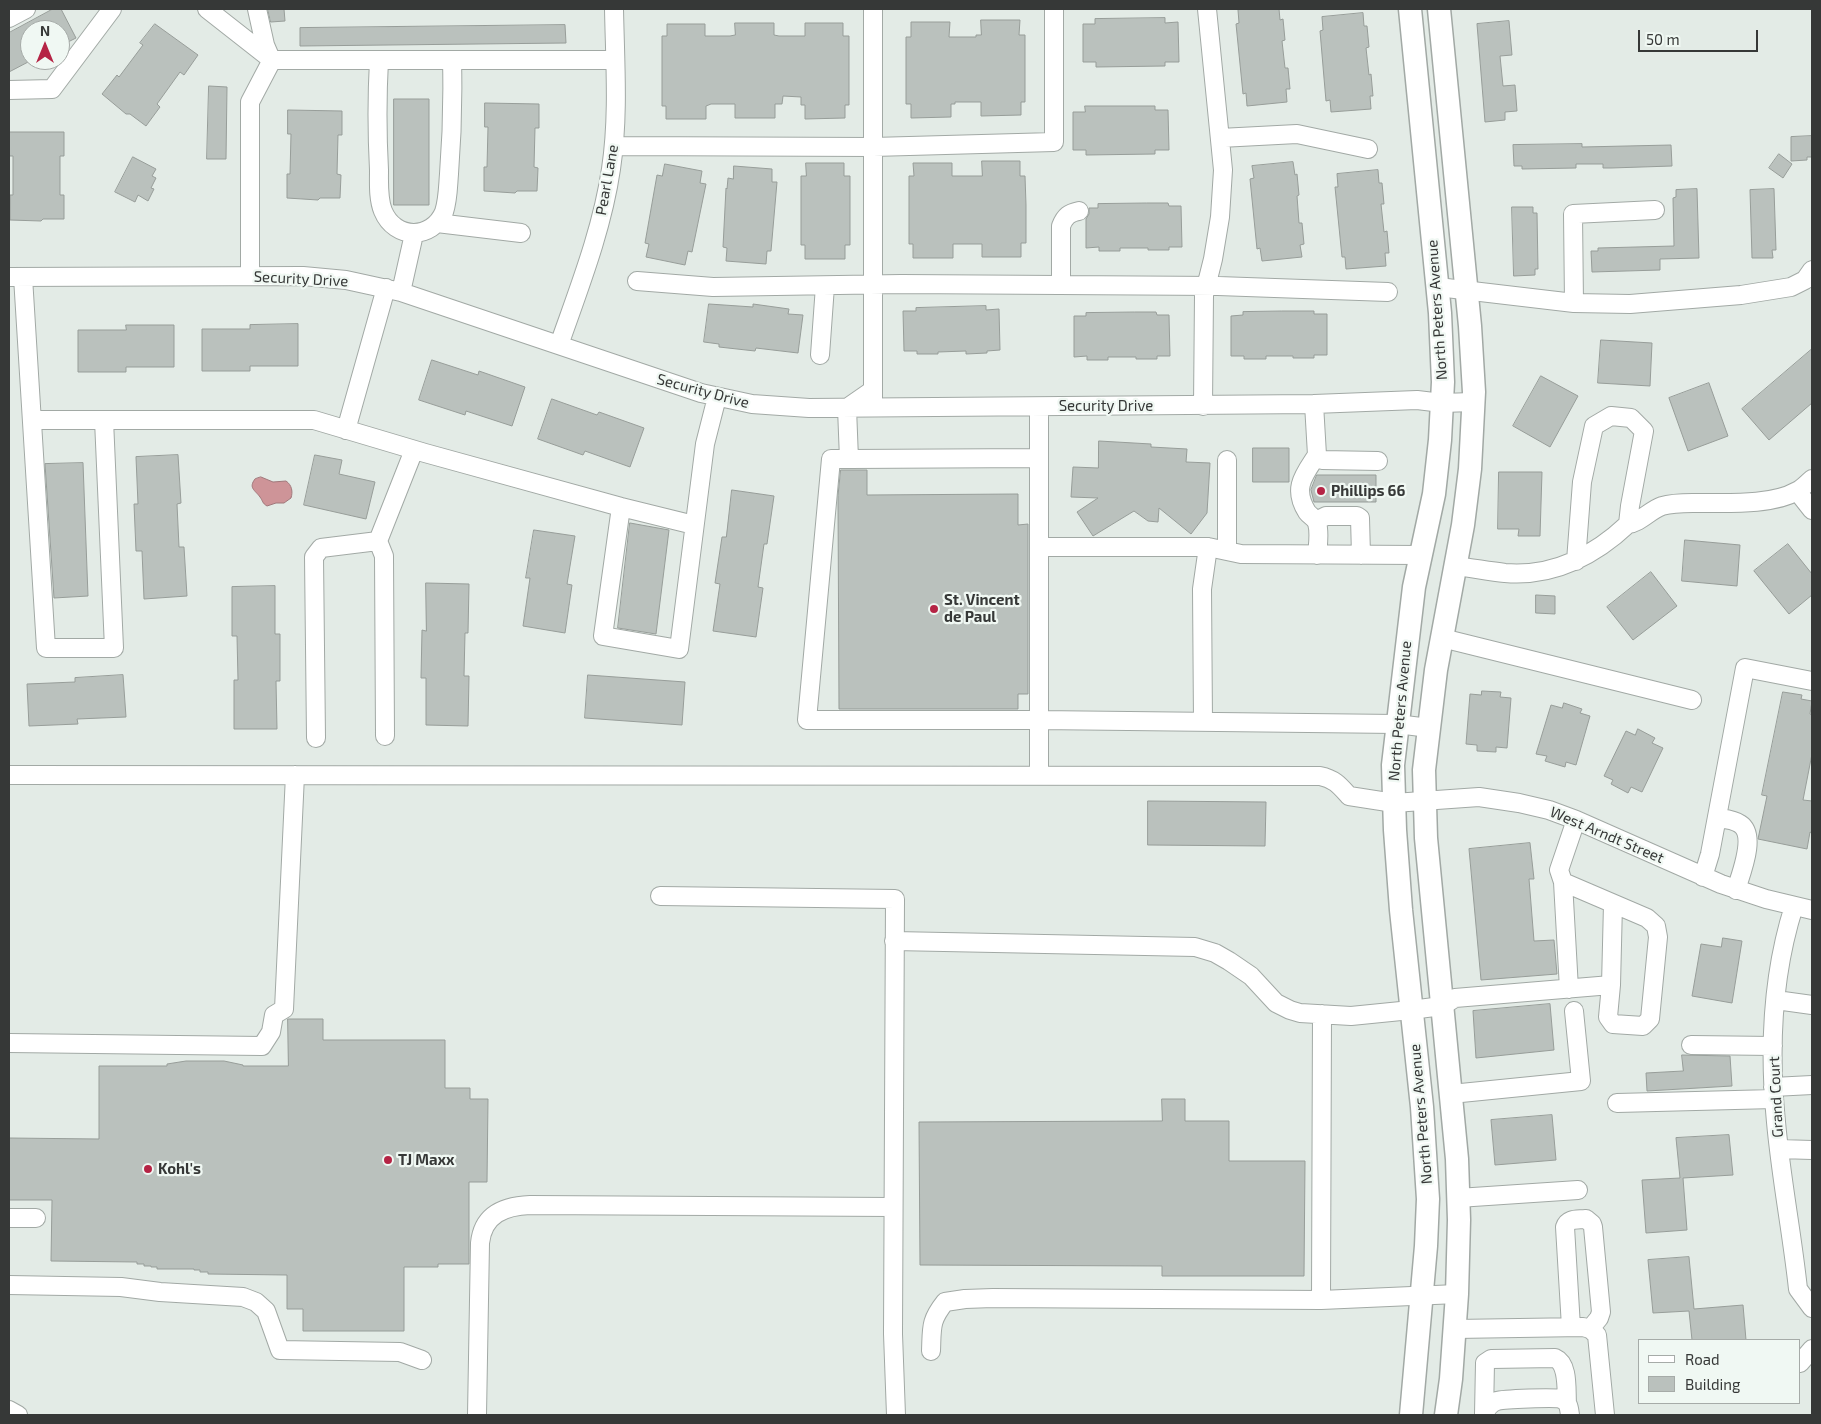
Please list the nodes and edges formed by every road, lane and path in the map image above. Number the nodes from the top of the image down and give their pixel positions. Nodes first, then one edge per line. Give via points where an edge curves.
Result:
1 (26, 9) edge
2 (112, 9) edge
3 (207, 9) edge
4 (614, 9) edge
5 (873, 9) edge
6 (1054, 9) edge
7 (1208, 9) edge
8 (1410, 9) edge
9 (1439, 9) edge
10 (258, 14) edge
11 (9, 18) edge
12 (239, 34) junction
13 (272, 60) junction
14 (380, 60) junction
15 (452, 60) junction
16 (615, 60) junction
17 (9, 90) edge
18 (1220, 138) junction
19 (614, 146) junction
20 (873, 147) junction
21 (1368, 149) dead end
22 (1655, 210) dead end
23 (1079, 211) dead end
24 (437, 223) junction
25 (414, 234) junction
26 (521, 234) dead end
27 (1812, 270) edge
28 (250, 276) junction
29 (16, 277) edge
30 (637, 281) dead end
31 (873, 284) junction
32 (1061, 285) junction
33 (825, 286) junction
34 (1206, 286) junction
35 (1438, 287) junction
36 (394, 290) junction
37 (1466, 291) junction
38 (1388, 292) dead end
39 (1574, 303) junction
40 (559, 345) junction
41 (820, 355) dead end
42 (873, 390) junction
43 (717, 397) junction
44 (1473, 402) junction
45 (1442, 403) junction
46 (1314, 404) junction
47 (1203, 406) junction
48 (1038, 407) junction
49 (847, 408) junction
50 (873, 408) junction
51 (32, 420) junction
52 (104, 420) junction
53 (346, 430) junction
54 (414, 450) junction
55 (1317, 455) junction
56 (848, 458) junction
57 (1038, 458) junction
58 (1227, 460) dead end
59 (1378, 461) dead end
60 (1812, 479) edge
61 (1797, 491) junction
62 (621, 507) junction
63 (1812, 510) edge
64 (1316, 521) junction
65 (1628, 524) junction
66 (694, 525) junction
67 (378, 541) junction
68 (1038, 547) junction
69 (1208, 547) junction
70 (1227, 551) junction
71 (1317, 555) junction
72 (1361, 555) junction
73 (1420, 556) junction
74 (1576, 561) junction
75 (1455, 566) junction
76 (1442, 638) junction
77 (1812, 681) edge
78 (1692, 700) dead end
79 (1039, 720) junction
80 (1203, 722) junction
81 (1397, 724) junction
82 (1429, 728) junction
83 (385, 736) dead end
84 (316, 738) dead end
85 (9, 775) edge
86 (296, 775) junction
87 (1039, 776) junction
88 (1425, 800) junction
89 (1394, 802) junction
90 (1717, 818) junction
91 (1576, 820) junction
92 (1703, 877) junction
93 (1563, 882) junction
94 (1736, 890) junction
95 (660, 896) dead end
96 (1614, 904) junction
97 (1794, 906) junction
98 (1812, 910) edge
99 (894, 941) junction
100 (1611, 985) junction
101 (1569, 988) junction
102 (1776, 1000) junction
103 (1812, 1005) edge
104 (1442, 1006) junction
105 (1411, 1010) junction
106 (1574, 1011) dead end
107 (1322, 1014) junction
108 (9, 1043) edge
109 (1691, 1045) dead end
110 (1773, 1046) junction
111 (1812, 1085) edge
112 (1773, 1093) junction
113 (1451, 1094) junction
114 (1617, 1103) dead end
115 (1779, 1149) junction
116 (1812, 1150) edge
117 (1578, 1190) dead end
118 (1458, 1198) junction
119 (893, 1207) junction
120 (9, 1218) edge
121 (36, 1218) dead end
122 (9, 1285) edge
123 (1422, 1294) junction
124 (1457, 1294) junction
125 (1321, 1300) junction
126 (1812, 1308) edge
127 (1571, 1327) junction
128 (1455, 1329) junction
129 (1590, 1329) junction
130 (1812, 1349) edge
131 (931, 1351) dead end
132 (422, 1360) dead end
133 (1801, 1362) edge
134 (1569, 1409) edge
135 (9, 1410) edge
136 (1484, 1414) edge
137 (18, 1415) edge
138 (477, 1415) edge
139 (896, 1415) edge
140 (1411, 1415) edge
141 (1446, 1415) edge
142 (1605, 1415) edge

1 - 11 street
2 - 17 street via 52,89
3 - 12 street
4 - 16 street, Pearl Lane
5 - 20 street
6 - 20 street via 1054,142
7 - 18 street
8 - 35 main road, North Peters Avenue
9 - 37 main road, North Peters Avenue
10 - 12 street
10 - 13 street
12 - 13 street
13 - 14 street
13 - 28 street via 250,102
14 - 15 street
14 - 25 street via 378,146 381,204 394,226
15 - 16 street
15 - 24 street via 450,167 446,204
16 - 19 street, Pearl Lane
18 - 21 street via 1297,134
18 - 34 street via 1221,202
19 - 20 street
19 - 40 street, Pearl Lane via 600,223
20 - 31 street
22 - 39 street via 1572,214
23 - 32 street via 1064,218 1061,226
24 - 25 street via 424,232
24 - 26 street
25 - 36 street
27 - 39 street via 1805,280 1796,285 1741,295 1630,304
28 - 29 street, Security Drive
28 - 36 street, Security Drive via 324,277
29 - 51 street
30 - 33 street via 713,287
31 - 32 street
31 - 33 street
31 - 42 street
32 - 34 street
33 - 41 street
34 - 38 street
34 - 47 street
35 - 37 street
35 - 45 main road, North Peters Avenue
36 - 40 street, Security Drive
36 - 53 street
37 - 39 street
37 - 44 main road, North Peters Avenue
40 - 43 street, Security Drive
42 - 49 street
42 - 50 street
43 - 49 street, Security Drive via 752,404
43 - 66 street via 705,444
44 - 45 street, Security Drive
44 - 75 main road, North Peters Avenue via 1470,469
45 - 46 street, Security Drive via 1417,400
45 - 73 main road, North Peters Avenue via 1434,494
46 - 47 street, Security Drive
46 - 55 street
47 - 48 street, Security Drive
48 - 50 street, Security Drive
48 - 57 street
49 - 50 street, Security Drive
49 - 56 street
51 - 52 street
51 - 52 street via 46,648 114,648
52 - 53 street via 314,420
53 - 54 street
54 - 62 street
54 - 67 street
55 - 59 street via 1327,462
55 - 64 street via 1303,476 1299,490 1300,499
56 - 57 street
56 - 79 street via 831,459 807,720
57 - 68 street
58 - 70 street
60 - 61 street
61 - 63 street
61 - 65 street via 1748,503 1662,506
62 - 66 street
62 - 66 street via 603,636 679,649
64 - 71 street
64 - 72 street via 1326,516 1360,518
65 - 74 street via 1600,548
65 - 74 street via 1644,431 1631,418 1610,416 1594,426 1582,482
67 - 83 street via 384,556
67 - 84 street via 320,548 314,557
68 - 69 street
68 - 79 street
69 - 70 street
69 - 80 street via 1202,589
70 - 71 street
71 - 72 street
72 - 73 street
73 - 81 main road, North Peters Avenue
74 - 75 street via 1526,573
75 - 76 main road, North Peters Avenue
76 - 78 street
76 - 82 main road, North Peters Avenue
77 - 90 street via 1745,668
79 - 80 street
79 - 87 street
80 - 81 street
81 - 82 street
81 - 89 main road, North Peters Avenue
82 - 88 main road, North Peters Avenue via 1424,770
85 - 86 street, West Arndt Street
86 - 87 street, West Arndt Street
86 - 108 street via 284,1009 274,1015 272,1032 262,1046
87 - 89 street, West Arndt Street via 1320,776 1339,784 1349,796
88 - 89 street, West Arndt Street
88 - 91 street, West Arndt Street via 1491,798 1542,808
88 - 104 main road, North Peters Avenue
89 - 105 main road, North Peters Avenue
90 - 92 street
90 - 94 street via 1740,824 1746,830 1747,849
91 - 92 street, West Arndt Street
91 - 93 street via 1559,870
92 - 94 street, West Arndt Street
93 - 96 street
93 - 101 street
94 - 97 street, West Arndt Street
95 - 99 street via 895,899
96 - 100 street
96 - 100 street via 1647,918 1656,926 1658,937 1650,1019 1643,1026 1614,1024 1608,1017
97 - 98 street, West Arndt Street
97 - 102 street, Grand Court
99 - 107 street via 1195,947 1215,953 1243,969 1285,1008 1300,1013
99 - 119 street
100 - 101 street
101 - 104 street via 1455,998
102 - 103 street
102 - 110 street, Grand Court
104 - 105 street
104 - 113 main road, North Peters Avenue
105 - 107 street via 1351,1016
105 - 123 main road, North Peters Avenue via 1428,1199
106 - 113 street via 1581,1081
107 - 125 street
109 - 110 street
110 - 112 street, Grand Court
111 - 112 street
112 - 114 street
112 - 115 street, Grand Court
113 - 118 main road, North Peters Avenue
115 - 116 street
115 - 126 street, Grand Court via 1798,1289
117 - 118 street
118 - 124 main road, North Peters Avenue
119 - 138 street via 540,1205 500,1211 485,1225 480,1238
119 - 139 street
120 - 121 street
122 - 132 street via 121,1287 243,1297 266,1310 280,1350 400,1352
123 - 124 street
123 - 125 street
123 - 140 main road, North Peters Avenue
124 - 128 main road, North Peters Avenue
125 - 131 street via 965,1299 945,1302 935,1315
127 - 128 street
127 - 129 street
127 - 129 street via 1565,1227 1567,1222 1586,1219 1593,1227 1601,1312
128 - 141 main road, North Peters Avenue
129 - 142 street via 1597,1335
130 - 133 street
134 - 136 street via 1556,1398 1497,1400
134 - 136 street via 1564,1367 1559,1360 1491,1359 1486,1363
135 - 137 street

